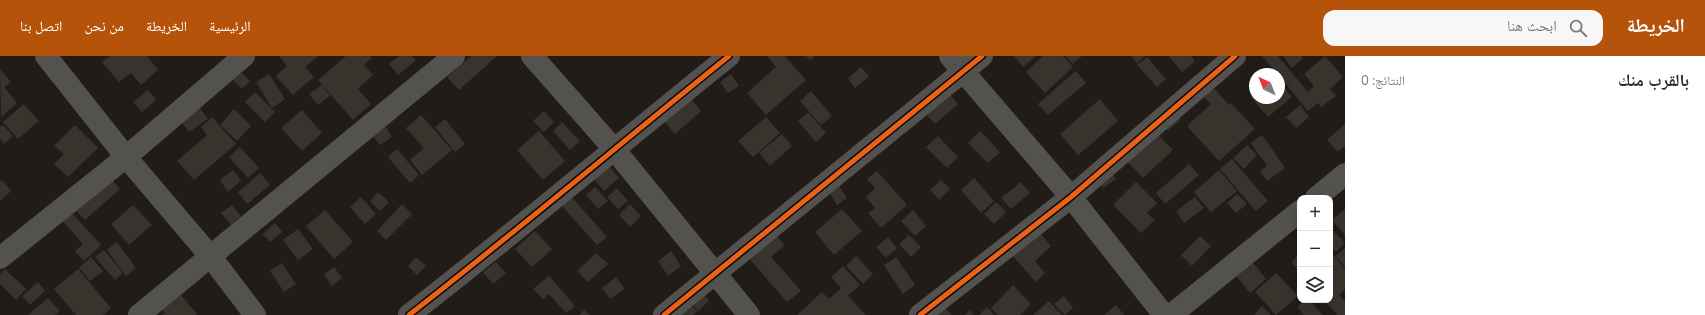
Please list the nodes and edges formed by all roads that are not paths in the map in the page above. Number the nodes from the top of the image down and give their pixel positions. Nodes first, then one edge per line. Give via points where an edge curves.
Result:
1 (46, 56) edge
2 (244, 56) edge
3 (454, 56) edge
4 (532, 56) edge
5 (729, 56) edge
6 (982, 56) edge
7 (1236, 56) edge
8 (957, 64) edge
9 (614, 149) junction
10 (126, 157) junction
11 (1345, 174) edge
12 (1320, 195) edge
13 (1071, 197) junction
14 (1297, 213) edge
15 (211, 257) junction
16 (0, 258) edge
17 (716, 273) junction
18 (139, 315) edge
19 (255, 315) edge
20 (409, 315) edge
21 (664, 315) edge
22 (749, 315) edge
23 (920, 315) edge
24 (1164, 315) edge
25 (1171, 315) edge

1 - 10 street
2 - 10 street
3 - 15 street
4 - 9 street
5 - 9 street
6 - 8 street
7 - 13 street
8 - 13 street
8 - 17 street
9 - 17 street
9 - 20 street
10 - 15 street
10 - 16 street
11 - 12 street
13 - 23 street
13 - 24 street
14 - 25 street
15 - 18 street
15 - 19 street
17 - 21 street
17 - 22 street

